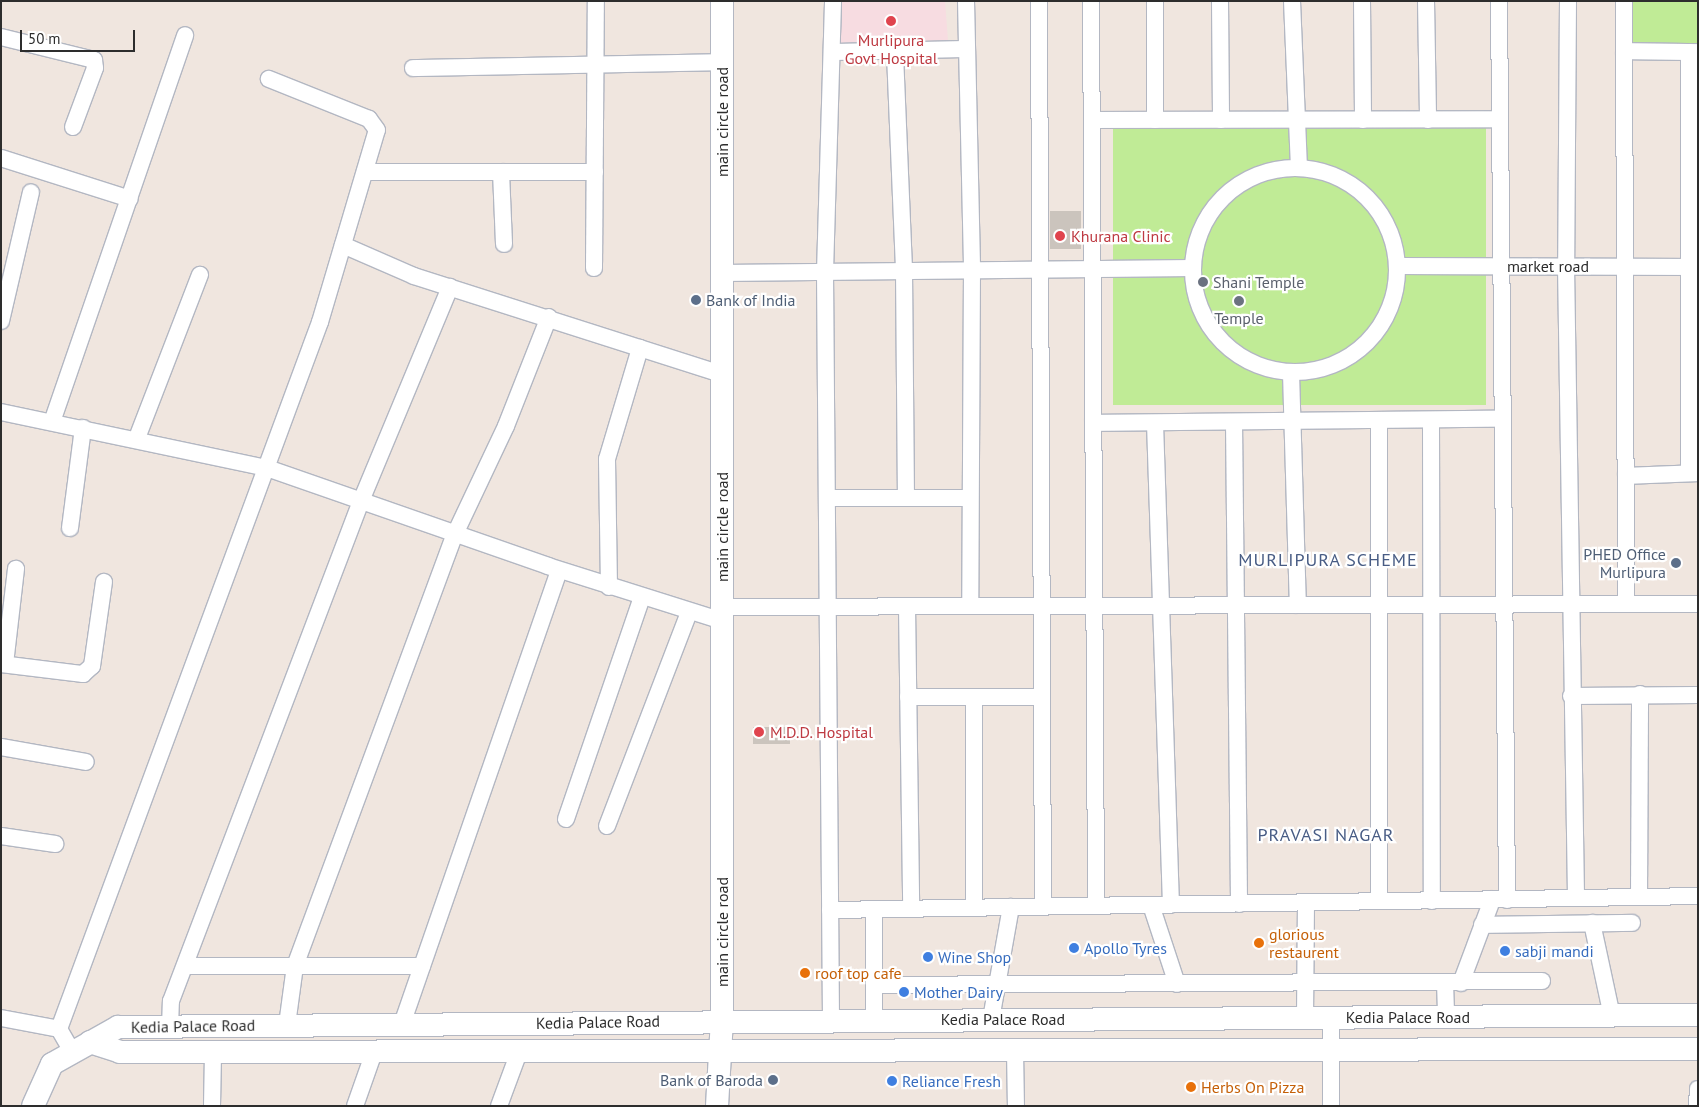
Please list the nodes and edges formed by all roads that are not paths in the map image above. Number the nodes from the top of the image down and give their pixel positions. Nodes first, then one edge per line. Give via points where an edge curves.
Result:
1 (596, 1) edge
2 (722, 1) edge
3 (833, 1) edge
4 (966, 1) edge
5 (1039, 1) edge
6 (1091, 1) edge
7 (1155, 1) edge
8 (1220, 1) edge
9 (1292, 1) edge
10 (1362, 1) edge
11 (1426, 1) edge
12 (1499, 1) edge
13 (1568, 1) edge
14 (1624, 1) edge
15 (185, 35) dead end
16 (1, 37) edge
17 (967, 49) junction
18 (1624, 51) junction
19 (832, 52) junction
20 (1693, 52) edge
21 (895, 54) junction
22 (722, 62) junction
23 (595, 64) junction
24 (413, 68) dead end
25 (269, 79) dead end
26 (1092, 120) junction
27 (1156, 120) junction
28 (1221, 120) junction
29 (1297, 120) junction
30 (1363, 120) junction
31 (1428, 120) junction
32 (1500, 120) junction
33 (73, 127) dead end
34 (1, 158) edge
35 (1299, 168) junction
36 (365, 172) junction
37 (501, 172) junction
38 (595, 172) junction
39 (31, 192) dead end
40 (130, 199) junction
41 (504, 244) dead end
42 (343, 245) junction
43 (1398, 266) junction
44 (1501, 266) junction
45 (1566, 266) junction
46 (1625, 266) junction
47 (1693, 267) edge
48 (594, 268) dead end
49 (1193, 268) junction
50 (1093, 269) junction
51 (972, 270) junction
52 (1038, 270) junction
53 (904, 271) junction
54 (825, 272) junction
55 (722, 273) junction
56 (200, 275) dead end
57 (450, 287) junction
58 (549, 317) junction
59 (1, 321) edge
60 (640, 348) junction
61 (1291, 373) junction
62 (722, 374) junction
63 (1, 412) edge
64 (1503, 419) junction
65 (1430, 420) junction
66 (1293, 421) junction
67 (1379, 421) junction
68 (52, 422) junction
69 (1234, 422) junction
70 (1094, 423) junction
71 (1156, 423) junction
72 (83, 428) junction
73 (137, 438) junction
74 (266, 468) junction
75 (1693, 473) edge
76 (1626, 476) junction
77 (827, 498) junction
78 (906, 498) junction
79 (970, 498) junction
80 (361, 501) junction
81 (70, 528) dead end
82 (455, 534) junction
83 (16, 569) dead end
84 (559, 570) junction
85 (104, 582) dead end
86 (609, 587) junction
87 (642, 597) junction
88 (1378, 604) junction
89 (1504, 604) junction
90 (1573, 604) junction
91 (1626, 604) junction
92 (1698, 604) edge
93 (1234, 605) junction
94 (1298, 605) junction
95 (1429, 605) junction
96 (828, 606) junction
97 (907, 606) junction
98 (970, 606) junction
99 (1041, 606) junction
100 (1094, 606) junction
101 (1161, 606) junction
102 (689, 612) junction
103 (722, 614) junction
104 (3, 664) edge
105 (1640, 694) junction
106 (1698, 695) edge
107 (1572, 696) junction
108 (908, 697) junction
109 (974, 697) junction
110 (1042, 697) junction
111 (1, 747) edge
112 (86, 762) dead end
113 (566, 819) dead end
114 (607, 826) dead end
115 (1, 836) edge
116 (55, 844) dead end
117 (1698, 896) edge
118 (1640, 897) junction
119 (1576, 898) junction
120 (1500, 900) junction
121 (1379, 901) junction
122 (1432, 901) junction
123 (1306, 903) junction
124 (1238, 904) junction
125 (1151, 905) junction
126 (1171, 905) junction
127 (1096, 906) junction
128 (1011, 907) junction
129 (1043, 907) junction
130 (974, 908) junction
131 (911, 909) junction
132 (830, 910) junction
133 (874, 910) junction
134 (1632, 923) dead end
135 (1592, 924) junction
136 (1482, 926) junction
137 (185, 966) junction
138 (295, 966) junction
139 (422, 966) junction
140 (1542, 981) dead end
141 (1453, 983) junction
142 (1176, 984) junction
143 (1306, 984) junction
144 (874, 985) junction
145 (997, 987) junction
146 (1698, 1015) edge
147 (1446, 1016) junction
148 (1612, 1016) junction
149 (1305, 1017) junction
150 (1332, 1017) junction
151 (1, 1018) edge
152 (990, 1019) junction
153 (722, 1020) junction
154 (831, 1020) junction
155 (874, 1020) junction
156 (402, 1024) junction
157 (287, 1025) junction
158 (170, 1027) junction
159 (58, 1029) junction
160 (81, 1046) junction
161 (1698, 1049) edge
162 (1331, 1050) junction
163 (1016, 1051) junction
164 (213, 1052) junction
165 (374, 1052) junction
166 (519, 1052) junction
167 (720, 1052) junction
168 (1698, 1089) edge
169 (33, 1106) edge
170 (212, 1106) edge
171 (355, 1106) edge
172 (499, 1106) edge
173 (717, 1106) edge
174 (1016, 1106) edge
175 (1331, 1106) edge
176 (1697, 1106) edge

1 - 23 street
2 - 22 street, main circle road
3 - 19 street
4 - 17 street
5 - 52 street
6 - 26 street
7 - 27 street
8 - 28 street
9 - 29 street
10 - 30 street
11 - 31 street
12 - 32 street
13 - 45 street
14 - 18 street
15 - 40 street
16 - 33 street via 94,60 95,68
17 - 21 street
17 - 51 street
18 - 20 street
18 - 46 street
19 - 21 street
19 - 54 street
20 - 47 street
21 - 53 street
22 - 23 street
22 - 55 street, main circle road
23 - 24 street
23 - 38 street
25 - 36 street via 369,120 377,130
26 - 27 street
26 - 50 street
27 - 28 street
28 - 29 street
29 - 30 street
29 - 35 street
30 - 31 street
31 - 32 street
32 - 44 street
34 - 40 street
35 - 43 street via 1346,181 1366,196 1392,236
35 - 49 street via 1254,177 1217,204 1201,231
36 - 37 street
36 - 42 street
37 - 38 street
37 - 41 street
38 - 48 street
39 - 59 street
40 - 68 street
42 - 57 street
42 - 74 street
43 - 44 street, market road
43 - 61 street via 1392,302 1368,342 1346,360 1320,370
44 - 45 street, market road
44 - 64 street
45 - 46 street, market road
45 - 90 street
46 - 47 street, market road
46 - 76 street
47 - 75 street
49 - 50 street
49 - 61 street via 1205,319 1220,341 1265,368
50 - 52 street
50 - 70 street
51 - 52 street
51 - 53 street
51 - 79 street
52 - 99 street
53 - 54 street
53 - 78 street
54 - 55 street
54 - 77 street
55 - 62 street, main circle road
56 - 73 street
57 - 58 street
57 - 80 street
58 - 60 street
58 - 82 street via 506,426
60 - 62 street
60 - 86 street via 607,459
61 - 66 street
62 - 103 street, main circle road
63 - 68 street
64 - 65 street
64 - 89 street
65 - 67 street
65 - 95 street
66 - 67 street
66 - 69 street
66 - 94 street
67 - 88 street
68 - 72 street
69 - 71 street
69 - 93 street
70 - 71 street
70 - 100 street
71 - 101 street
72 - 73 street
72 - 81 street
73 - 74 street
74 - 80 street
74 - 159 street
75 - 76 street
76 - 91 street
77 - 78 street
77 - 96 street
78 - 79 street
79 - 98 street
80 - 82 street
80 - 137 street
82 - 84 street
82 - 138 street
83 - 104 street
84 - 86 street
84 - 139 street
85 - 104 street via 92,666 82,674
86 - 87 street
87 - 102 street
87 - 113 street
88 - 94 street
88 - 95 street
88 - 121 street
89 - 90 street
89 - 95 street
89 - 120 street
90 - 91 street
90 - 107 street
91 - 92 street
93 - 94 street
93 - 101 street
93 - 124 street
95 - 122 street
96 - 97 street
96 - 103 street
96 - 132 street
97 - 98 street
97 - 108 street
98 - 99 street
99 - 100 street
99 - 110 street
100 - 101 street
100 - 127 street
101 - 126 street
102 - 103 street
102 - 114 street
103 - 153 street, main circle road
105 - 106 street
105 - 107 street
105 - 118 street
107 - 119 street
108 - 109 street
108 - 131 street
109 - 110 street
109 - 130 street
110 - 129 street
111 - 112 street
115 - 116 street
117 - 118 street
118 - 119 street
119 - 120 street
120 - 122 street
120 - 136 street
121 - 122 street
121 - 123 street
123 - 124 street
123 - 143 street
124 - 126 street
125 - 126 street
125 - 127 street
125 - 142 street
127 - 129 street
128 - 129 street
128 - 130 street
128 - 145 street
130 - 131 street
131 - 133 street
132 - 133 street
132 - 154 street
133 - 144 street
134 - 135 street
135 - 136 street
135 - 148 street
136 - 141 street
137 - 138 street
137 - 158 street via 171,1001
138 - 139 street
138 - 157 street
139 - 156 street
140 - 141 street
141 - 143 street
141 - 147 street
142 - 143 street
142 - 145 street
143 - 149 street
144 - 145 street
144 - 155 street
145 - 152 street
146 - 148 street, Kedia Palace Road
147 - 148 street, Kedia Palace Road
147 - 150 street, Kedia Palace Road
149 - 150 street, Kedia Palace Road
149 - 152 street, Kedia Palace Road
150 - 162 street
151 - 159 street
152 - 155 street, Kedia Palace Road
153 - 154 street, Kedia Palace Road
153 - 156 street, Kedia Palace Road
153 - 167 street, main circle road
154 - 155 street, Kedia Palace Road
156 - 157 street, Kedia Palace Road
157 - 158 street, Kedia Palace Road
158 - 160 street, Kedia Palace Road via 118,1027
159 - 160 street
160 - 164 street, Kedia Palace Road via 120,1052
160 - 169 street via 52,1064 41,1080
161 - 162 street, Kedia Palace Road
162 - 163 street, Kedia Palace Road
162 - 175 street
163 - 167 street, Kedia Palace Road
163 - 174 street
164 - 165 street, Kedia Palace Road
164 - 170 street
165 - 166 street, Kedia Palace Road
165 - 171 street
166 - 167 street, Kedia Palace Road
166 - 172 street
167 - 173 street, main circle road
168 - 176 street

